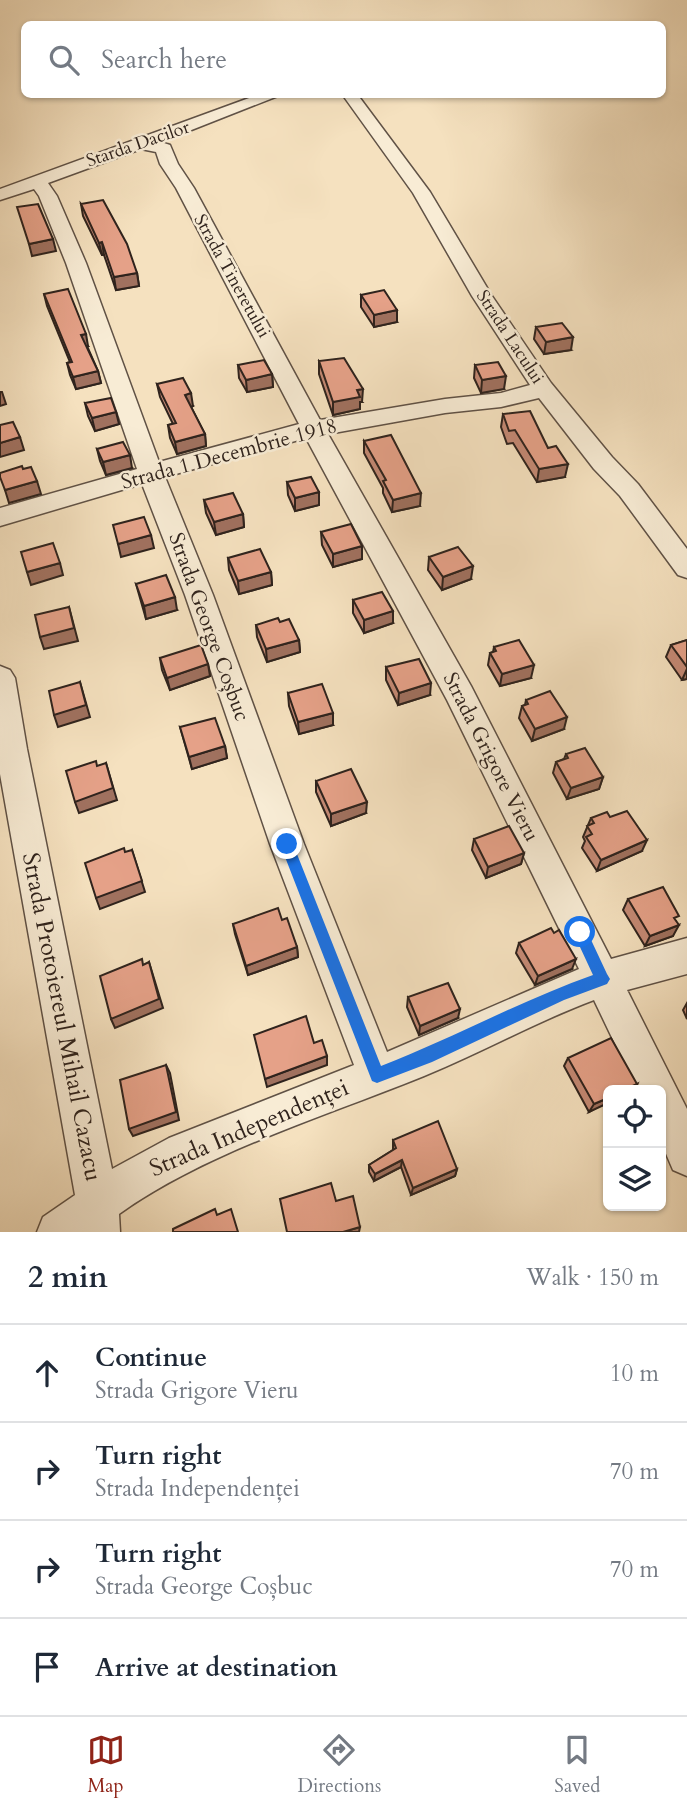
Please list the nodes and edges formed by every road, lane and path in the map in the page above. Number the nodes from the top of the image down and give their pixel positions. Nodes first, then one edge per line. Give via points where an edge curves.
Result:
1 (267, 98) edge
2 (352, 98) edge
3 (167, 142) junction
4 (37, 180) junction
5 (0, 195) edge
6 (543, 388) junction
7 (315, 428) junction
8 (151, 474) junction
9 (0, 517) edge
10 (687, 568) edge
11 (0, 678) edge
12 (687, 956) edge
13 (602, 979) junction
14 (377, 1075) junction
15 (655, 1085) edge
16 (666, 1108) edge
17 (687, 1156) edge
18 (98, 1217) edge
19 (58, 1232) edge

1 - 3 street, Starda Dacilor
2 - 6 street, Strada Lacului via 421,192
3 - 4 street, Starda Dacilor via 138,144
3 - 7 street, Strada Tineretului via 169,164
4 - 5 street, Starda Dacilor
4 - 8 street, Strada George Coșbuc via 75,263
6 - 7 street, Strada 1 Decembrie 1918 via 524,396
6 - 10 street, Strada Lacului
7 - 8 street, Strada 1 Decembrie 1918
7 - 13 street, Strada Grigore Vieru via 460,695
8 - 9 street, Strada 1 Decembrie 1918
8 - 14 street, Strada George Coșbuc
11 - 18 street, Strada Protoiereul Mihail Cazacu
12 - 13 street, Strada Independenţei
13 - 14 street, Strada Independenţei
13 - 15 street, Strada Grigore Vieru
14 - 18 street, Strada Independenţei via 183,1152 140,1174
16 - 17 street
18 - 19 street, Strada Independenţei

